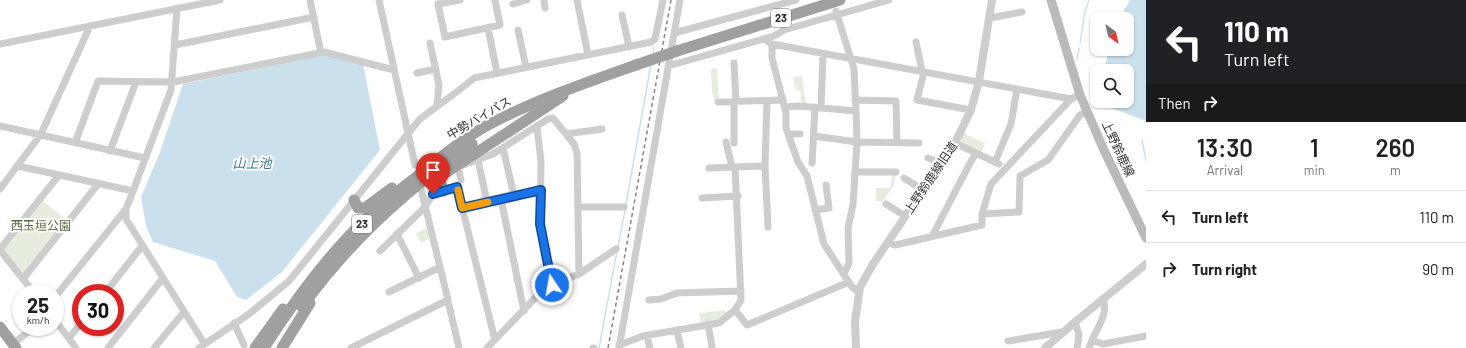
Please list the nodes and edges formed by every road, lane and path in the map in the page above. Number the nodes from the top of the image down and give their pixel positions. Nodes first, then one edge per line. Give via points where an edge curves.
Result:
1 (220, 0) edge
2 (310, 0) edge
3 (381, 0) edge
4 (460, 0) edge
5 (495, 0) edge
6 (527, 0) edge
7 (544, 0) edge
8 (577, 0) edge
9 (663, 0) edge
10 (680, 0) edge
11 (796, 0) edge
12 (840, 0) edge
13 (889, 0) edge
14 (992, 0) edge
15 (1051, 0) edge
16 (513, 4) dead end
17 (177, 8) junction
18 (545, 8) dead end
19 (1022, 12) dead end
20 (837, 13) junction
21 (622, 15) dead end
22 (314, 17) junction
23 (990, 18) junction
24 (90, 26) junction
25 (488, 28) junction
26 (518, 30) dead end
27 (674, 34) junction
28 (764, 38) junction
29 (916, 42) dead end
30 (430, 43) dead end
31 (0, 44) edge
32 (772, 44) junction
33 (175, 45) junction
34 (629, 47) junction
35 (321, 53) junction
36 (823, 54) junction
37 (588, 55) junction
38 (851, 58) junction
39 (734, 63) dead end
40 (668, 66) junction
41 (526, 67) junction
42 (436, 69) junction
43 (394, 70) junction
44 (923, 72) junction
45 (417, 73) dead end
46 (497, 73) junction
47 (598, 78) junction
48 (136, 82) junction
49 (173, 82) junction
50 (978, 82) junction
51 (1017, 89) junction
52 (570, 91) junction
53 (1080, 95) junction
54 (1071, 99) junction
55 (766, 100) junction
56 (855, 100) junction
57 (718, 102) dead end
58 (735, 102) junction
59 (784, 103) junction
60 (437, 105) junction
61 (818, 107) junction
62 (971, 110) junction
63 (856, 111) junction
64 (1088, 112) junction
65 (0, 126) edge
66 (537, 127) junction
67 (602, 129) dead end
68 (477, 132) junction
69 (41, 134) junction
70 (408, 134) junction
71 (566, 134) junction
72 (788, 134) junction
73 (800, 134) dead end
74 (814, 136) junction
75 (857, 142) junction
76 (896, 142) junction
77 (75, 143) junction
78 (919, 143) dead end
79 (955, 143) junction
80 (503, 148) junction
81 (110, 151) junction
82 (976, 153) junction
83 (145, 158) junction
84 (928, 158) dead end
85 (478, 160) junction
86 (995, 162) junction
87 (812, 163) dead end
88 (941, 163) junction
89 (415, 164) dead end
90 (18, 166) junction
91 (765, 166) junction
92 (733, 167) junction
93 (709, 168) dead end
94 (1006, 168) junction
95 (855, 172) junction
96 (896, 172) dead end
97 (59, 175) junction
98 (904, 178) dead end
99 (461, 180) dead end
100 (98, 184) junction
101 (826, 185) dead end
102 (0, 189) edge
103 (421, 189) dead end
104 (541, 190) junction
105 (923, 190) junction
106 (133, 191) junction
107 (443, 191) junction
108 (514, 196) junction
109 (738, 196) junction
110 (702, 198) dead end
111 (501, 199) junction
112 (354, 200) junction
113 (488, 202) junction
114 (886, 204) dead end
115 (425, 207) junction
116 (578, 207) junction
117 (624, 207) dead end
118 (462, 208) junction
119 (126, 209) junction
120 (815, 210) junction
121 (982, 214) junction
122 (905, 216) junction
123 (768, 227) dead end
124 (397, 234) junction
125 (932, 236) junction
126 (1146, 238) edge
127 (888, 243) junction
128 (142, 246) junction
129 (0, 249) edge
130 (616, 249) dead end
131 (380, 251) dead end
132 (1146, 264) edge
133 (440, 267) junction
134 (323, 273) junction
135 (579, 274) junction
136 (844, 274) junction
137 (163, 278) junction
138 (418, 278) junction
139 (23, 279) junction
140 (849, 282) junction
141 (27, 284) edge
142 (112, 284) edge
143 (552, 285) junction
144 (64, 286) edge
145 (741, 291) junction
146 (858, 291) junction
147 (389, 292) dead end
148 (1102, 299) junction
149 (649, 300) dead end
150 (446, 301) junction
151 (735, 310) junction
152 (524, 311) junction
153 (184, 312) junction
154 (1075, 322) junction
155 (234, 323) junction
156 (708, 324) junction
157 (0, 327) edge
158 (677, 330) junction
159 (64, 332) edge
160 (1062, 332) junction
161 (72, 334) edge
162 (24, 336) edge
163 (647, 336) junction
164 (1146, 336) edge
165 (69, 338) junction
166 (0, 340) edge
167 (495, 340) junction
168 (1092, 340) junction
169 (1008, 341) dead end
170 (201, 345) edge
171 (244, 345) dead end
172 (12, 347) edge
173 (619, 347) edge
174 (712, 347) dead end
175 (76, 348) edge
176 (108, 348) edge
177 (154, 348) edge
178 (256, 348) edge
179 (264, 348) edge
180 (273, 348) edge
181 (282, 348) edge
182 (351, 348) edge
183 (459, 348) edge
184 (487, 348) edge
185 (650, 348) edge
186 (681, 348) edge
187 (856, 348) edge
188 (1045, 348) edge
189 (1077, 348) edge
190 (1089, 348) edge

1 - 17 street
2 - 22 street
3 - 43 street
4 - 25 street via 438,4 445,37
5 - 25 street via 500,25
6 - 16 street
7 - 18 street
8 - 37 street
9 - 34 street via 656,39
10 - 27 street
11 - 27 street
12 - 47 highway, 中勢バイパス / 23, bridge
13 - 20 street
14 - 23 street, 上野鈴鹿線旧道
15 - 53 main road, 上野鈴鹿線
17 - 24 street
17 - 33 street
19 - 23 street
20 - 28 street
20 - 38 street
21 - 34 street
22 - 33 street
22 - 35 street
23 - 50 street, 上野鈴鹿線旧道
24 - 31 street
24 - 69 street
25 - 46 street
26 - 41 street
27 - 40 street
28 - 32 street
28 - 40 street
29 - 44 street
30 - 42 street
32 - 36 street
32 - 59 street via 772,58
33 - 49 street
34 - 37 street
35 - 43 street
35 - 49 street
36 - 38 street
36 - 61 street
37 - 41 street
38 - 44 street
38 - 56 street
39 - 58 street
40 - 173 street
41 - 46 street
42 - 45 street
42 - 60 street via 439,85
43 - 70 street
44 - 50 street
44 - 62 street via 917,100
46 - 60 street via 474,78
47 - 52 highway, 中勢バイパス / 23
47 - 68 highway, 中勢バイパス / 23 via 524,107
48 - 49 street
48 - 77 street via 98,81
48 - 81 street
49 - 83 street
50 - 51 street
50 - 62 street, 上野鈴鹿線旧道
51 - 54 street
51 - 86 street via 1011,124
52 - 107 highway via 444,174 440,182
52 - 134 highway, 中勢バイパス / 23 via 526,111 448,161 368,228
53 - 54 street
53 - 64 main road, 上野鈴鹿線
54 - 94 street
55 - 58 street
55 - 59 street
55 - 91 street
56 - 63 street
56 - 76 street via 896,101
57 - 58 street
58 - 92 street via 730,142
59 - 61 street
59 - 72 street
60 - 70 street via 419,120
61 - 63 street
61 - 74 street
62 - 79 street, 上野鈴鹿線旧道
63 - 75 street
64 - 121 street via 1080,115 1048,160 1020,176 1019,212
64 - 126 main road, 上野鈴鹿線
65 - 69 street
66 - 71 street via 553,118
66 - 80 street
66 - 104 street
67 - 71 street
68 - 112 highway via 423,162 365,208 358,208
68 - 134 highway, 中勢バイパス / 23 via 446,152 363,222
69 - 77 street
69 - 90 street
70 - 89 street
70 - 112 street
71 - 116 street via 574,144 576,152
72 - 73 street
72 - 120 street via 798,162 807,176
74 - 75 street
74 - 87 street
75 - 76 street
75 - 95 street
76 - 78 street
77 - 81 street
79 - 82 street
79 - 88 street, 上野鈴鹿線旧道
80 - 85 street
80 - 108 street
81 - 83 street
82 - 86 street
82 - 125 street
83 - 106 street
84 - 88 street
85 - 99 street via 458,168
85 - 113 street
86 - 94 street
88 - 105 street, 上野鈴鹿線旧道
90 - 97 street
90 - 102 street
91 - 92 street
91 - 123 street
92 - 93 street
92 - 109 street
94 - 121 street via 991,184
95 - 96 street
95 - 136 street via 853,205 848,228 849,264
97 - 100 street
97 - 129 street
98 - 105 street
100 - 106 street
100 - 139 street
101 - 120 street via 829,208
103 - 115 street
104 - 108 street
104 - 143 street via 540,224
105 - 122 street, 上野鈴鹿線旧道
106 - 119 street
107 - 115 street via 433,194
107 - 118 street via 457,187
108 - 111 street
109 - 110 street
109 - 145 street
111 - 113 street
111 - 152 street
112 - 155 street via 290,281
113 - 118 street
114 - 122 street
115 - 124 street
115 - 133 street
116 - 117 street
116 - 135 street
118 - 167 street
119 - 128 street via 126,219
119 - 144 street
120 - 136 street via 824,244
121 - 125 street via 982,225 978,227
122 - 127 street, 上野鈴鹿線旧道
124 - 131 street
124 - 138 street
125 - 127 street via 895,245
127 - 146 street, 上野鈴鹿線旧道
128 - 137 street
128 - 142 street
129 - 139 street
130 - 135 street
132 - 148 street
133 - 138 street
133 - 150 street via 448,300
134 - 178 highway via 292,297
134 - 179 highway, 中勢バイパス / 23
134 - 180 highway, 中勢バイパス / 23
134 - 181 highway
135 - 143 street
136 - 140 street
137 - 153 street
137 - 176 street
138 - 147 street
139 - 141 street
140 - 146 street
140 - 151 street via 747,325
143 - 152 street via 536,297
145 - 149 street via 677,293
145 - 151 street via 741,300
146 - 187 street, 上野鈴鹿線旧道
148 - 154 street
148 - 168 street via 1103,313
150 - 182 street
150 - 183 street
151 - 156 street via 719,322
152 - 167 street
153 - 170 street
153 - 177 street
154 - 160 street
154 - 189 street
155 - 170 street
155 - 171 street
156 - 158 street
156 - 174 street
157 - 172 highway
158 - 163 street
158 - 186 street
159 - 165 street
160 - 169 street
160 - 188 street
161 - 165 street
162 - 172 street
163 - 173 street
163 - 185 street
164 - 168 street via 1103,344
165 - 175 street
166 - 172 highway
167 - 184 street
168 - 190 street

